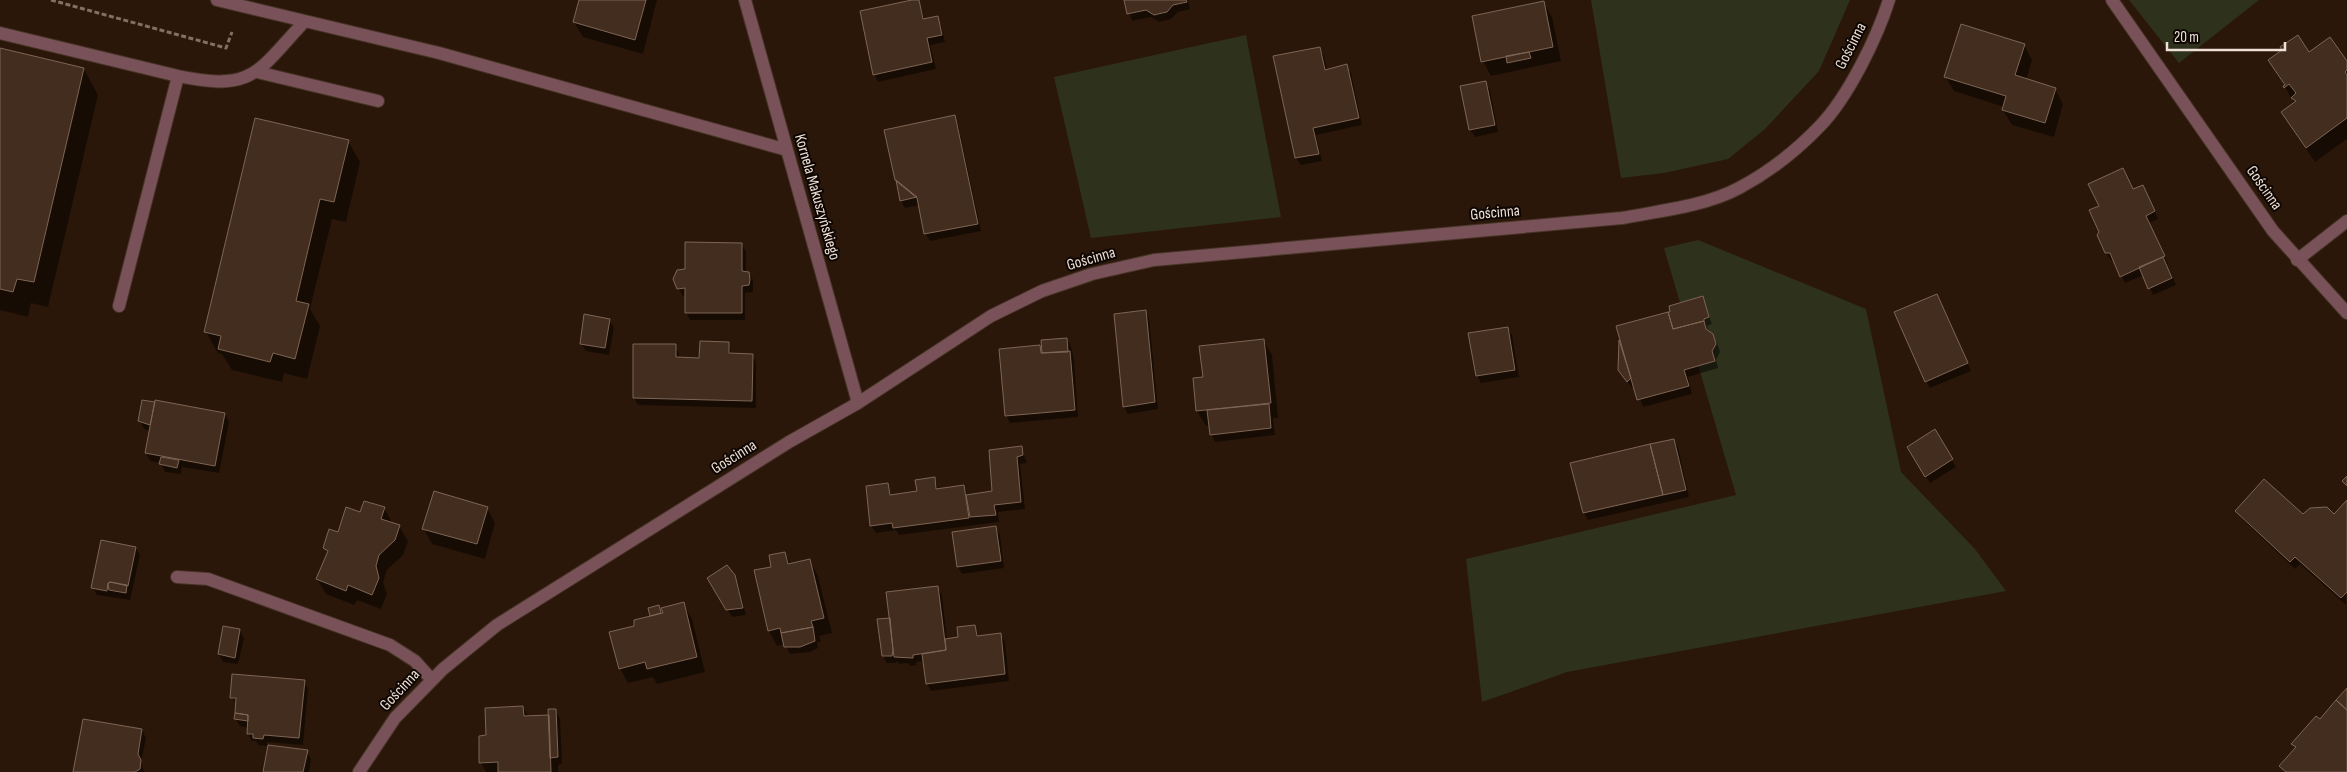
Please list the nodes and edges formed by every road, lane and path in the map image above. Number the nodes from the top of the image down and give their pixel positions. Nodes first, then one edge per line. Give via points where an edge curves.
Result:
1 (51, 0) edge
2 (217, 0) edge
3 (746, 0) edge
4 (1889, 0) edge
5 (2112, 0) edge
6 (240, 5) junction
7 (304, 21) junction
8 (0, 33) edge
9 (257, 72) junction
10 (178, 76) junction
11 (378, 101) dead end
12 (787, 150) junction
13 (2347, 221) edge
14 (2298, 260) junction
15 (119, 306) dead end
16 (2347, 313) edge
17 (858, 403) junction
18 (177, 578) dead end
19 (432, 680) junction
20 (358, 772) edge

1 - 6 path via 226,48
2 - 6 street
3 - 12 street, Kornela Makuszyńskiego
4 - 17 street, Gościnna via 1853,80 1821,125 1783,160 1738,188 1683,207 1622,218 1154,260 1092,274 1042,291 991,316
5 - 14 street, Gościnna via 2268,223
6 - 7 street
7 - 9 street
7 - 12 street via 439,53
8 - 10 street
9 - 10 street via 242,80 225,83
9 - 11 street
10 - 15 street
12 - 17 street, Kornela Makuszyńskiego
13 - 14 street
14 - 16 street, Gościnna
17 - 19 street, Gościnna via 789,442 497,625
18 - 19 street via 208,579 390,645 415,661
19 - 20 street, Gościnna via 395,718

